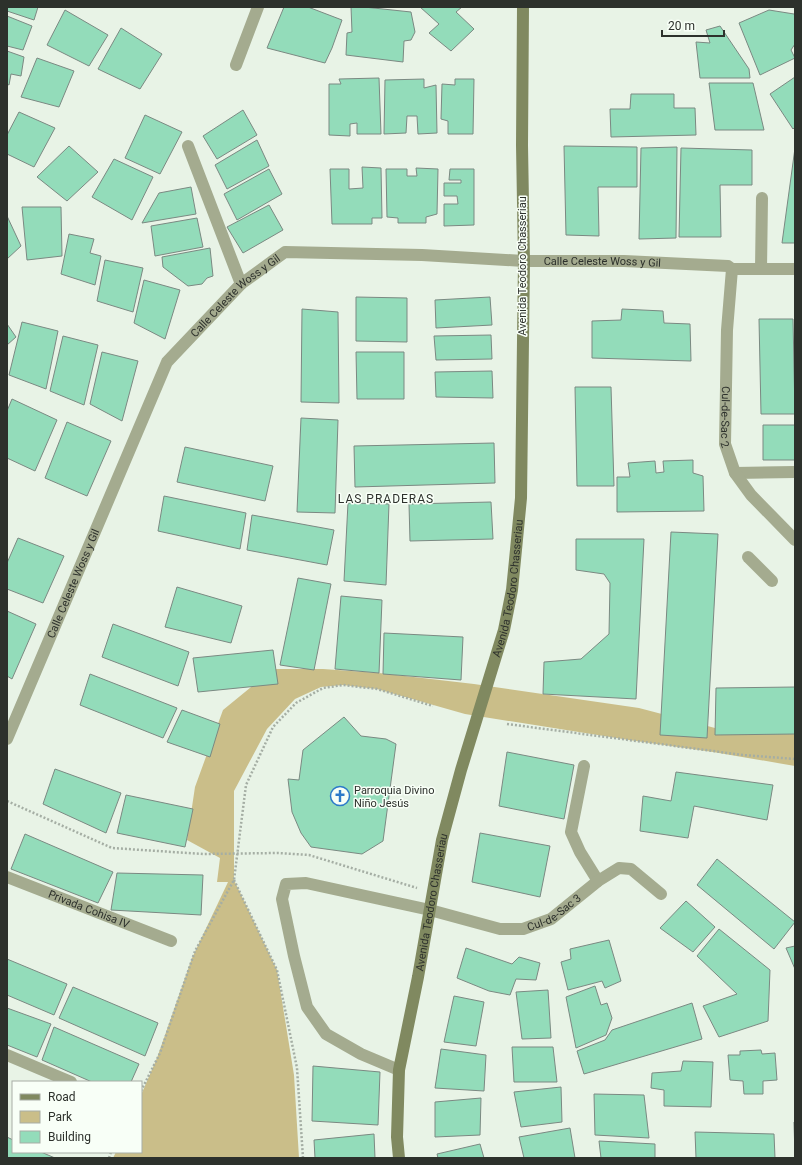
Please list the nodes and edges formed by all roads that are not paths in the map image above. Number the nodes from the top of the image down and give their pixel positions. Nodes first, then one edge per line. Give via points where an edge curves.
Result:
1 (258, 7) edge
2 (523, 7) edge
3 (236, 65) dead end
4 (188, 146) dead end
5 (762, 198) dead end
6 (524, 261) junction
7 (732, 269) junction
8 (761, 269) junction
9 (795, 269) edge
10 (241, 284) junction
11 (795, 472) edge
12 (735, 473) junction
13 (795, 540) edge
14 (748, 558) dead end
15 (772, 581) dead end
16 (7, 739) edge
17 (584, 766) dead end
18 (7, 877) edge
19 (598, 881) junction
20 (662, 894) dead end
21 (430, 910) junction
22 (171, 941) dead end
23 (7, 1055) edge
24 (399, 1070) junction
25 (69, 1081) edge
26 (399, 1158) edge

1 - 3 street
2 - 6 street, Avenida Teodoro Chasseriau
4 - 10 street
5 - 8 street
6 - 7 street, Calle Celeste Woss y Gil via 624,261 728,266
6 - 10 street, Calle Celeste Woss y Gil via 422,255 285,252
6 - 21 street, Avenida Teodoro Chasseriau via 520,498 512,590 504,630 442,840
7 - 8 street, Calle Celeste Woss y Gil
7 - 12 street, Cul-de-Sac 2 via 727,330 725,444
8 - 9 street, Calle Celeste Woss y Gil
10 - 16 street, Calle Celeste Woss y Gil via 167,362
11 - 12 street
12 - 13 street, Cul-de-Sac 2 via 751,495
14 - 15 street
17 - 19 street via 571,832
18 - 22 street, Privada Cohisa IV
19 - 20 street, Cul-de-Sac 3 via 620,868 631,869
19 - 21 street, Cul-de-Sac 3 via 551,919 523,929 500,929
21 - 24 street, Avenida Teodoro Chasseriau
21 - 24 street, Cul-de-Sac 3 via 306,883 286,884 282,899 307,1007 326,1034 361,1054
23 - 25 street
24 - 26 street, Avenida Teodoro Chasseriau

